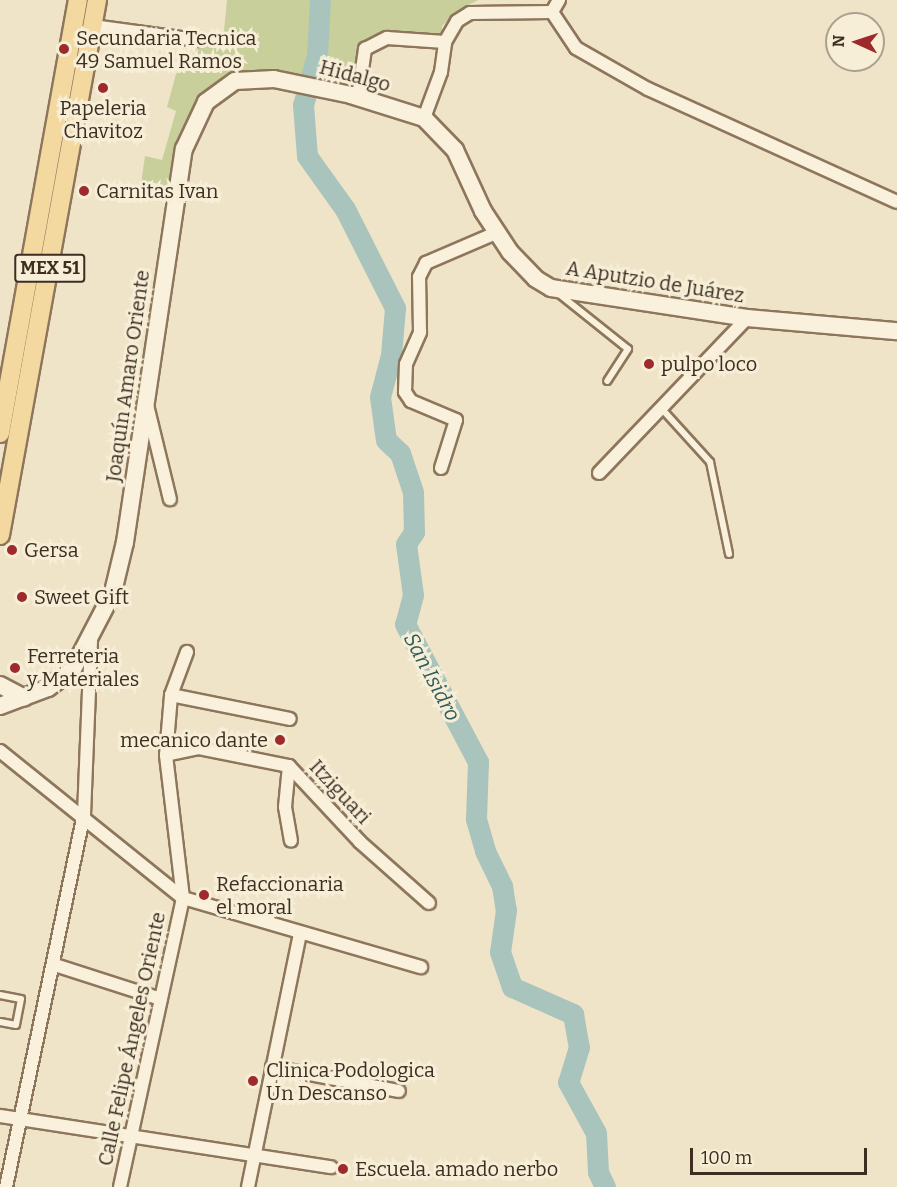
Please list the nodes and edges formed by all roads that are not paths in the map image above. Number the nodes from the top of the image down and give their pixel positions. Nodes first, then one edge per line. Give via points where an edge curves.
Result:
1 (78, 0) edge
2 (98, 0) edge
3 (559, 0) edge
4 (552, 12) junction
5 (93, 26) junction
6 (197, 40) dead end
7 (445, 42) junction
8 (274, 79) joint
9 (355, 96) junction
10 (424, 118) junction
11 (897, 202) edge
12 (496, 232) junction
13 (551, 288) junction
14 (747, 318) junction
15 (897, 331) edge
16 (607, 381) dead end
17 (3, 394) edge
18 (147, 405) junction
19 (661, 408) junction
20 (0, 433) edge
21 (441, 468) dead end
22 (599, 473) dead end
23 (170, 499) dead end
24 (0, 535) edge
25 (729, 554) dead end
26 (91, 641) junction
27 (187, 652) dead end
28 (0, 685) edge
29 (171, 695) junction
30 (24, 698) junction
31 (0, 706) edge
32 (290, 718) dead end
33 (0, 751) edge
34 (166, 755) junction
35 (289, 766) junction
36 (84, 815) junction
37 (291, 840) dead end
38 (183, 898) junction
39 (429, 903) dead end
40 (300, 933) junction
41 (55, 965) junction
42 (421, 967) dead end
43 (0, 995) edge
44 (161, 999) junction
45 (0, 1022) edge
46 (272, 1067) junction
47 (399, 1091) dead end
48 (0, 1116) edge
49 (20, 1119) junction
50 (131, 1135) junction
51 (255, 1154) junction
52 (331, 1167) dead end
53 (6, 1187) edge
54 (120, 1187) edge
55 (248, 1187) edge

1 - 17 main road, MEX 51
2 - 5 main road, MEX 51
3 - 4 street
4 - 7 street via 470,13 457,21
4 - 11 street via 576,48 648,89
5 - 6 street
5 - 24 main road, MEX 51
7 - 9 street via 387,38 365,49
7 - 10 street via 441,72
8 - 9 street, Hidalgo
8 - 18 street, Joaquín Amaro Oriente via 235,81 220,89 194,122 182,161
9 - 10 street, Hidalgo
10 - 12 street, A Aputzio de Juárez via 455,150
12 - 13 street, A Aputzio de Juárez via 524,268
12 - 21 street via 426,262 419,277 420,332 406,364 405,392 411,401 456,420
13 - 14 street, A Aputzio de Juárez
13 - 16 lane via 628,349
14 - 15 street, A Aputzio de Juárez
14 - 19 street
17 - 20 main road, MEX 51
18 - 23 street
18 - 26 street, Joaquín Amaro Oriente via 114,592
19 - 22 street
19 - 25 lane via 710,462
26 - 30 street, Joaquín Amaro Oriente via 73,669 48,688
26 - 36 street
27 - 29 street, Calle Felipe Ángeles Oriente
28 - 30 street
29 - 32 street
29 - 34 street, Calle Felipe Ángeles Oriente
30 - 31 street, Joaquín Amaro Oriente
33 - 36 street
34 - 35 street, Itziguari via 199,748
34 - 38 street, Calle Felipe Ángeles Oriente
35 - 37 street via 285,807
35 - 39 street, Itziguari via 360,842
36 - 38 street
36 - 41 street
38 - 40 street
38 - 44 street, Calle Felipe Ángeles Oriente
40 - 42 street
40 - 46 street
41 - 44 street
41 - 49 street
43 - 45 lane via 21,999 16,1024
44 - 50 street, Calle Felipe Ángeles Oriente
46 - 47 street
46 - 51 street
48 - 49 street
49 - 50 street
49 - 53 street
50 - 51 street
50 - 54 street, Calle Felipe Ángeles Oriente
51 - 52 street
51 - 55 street

